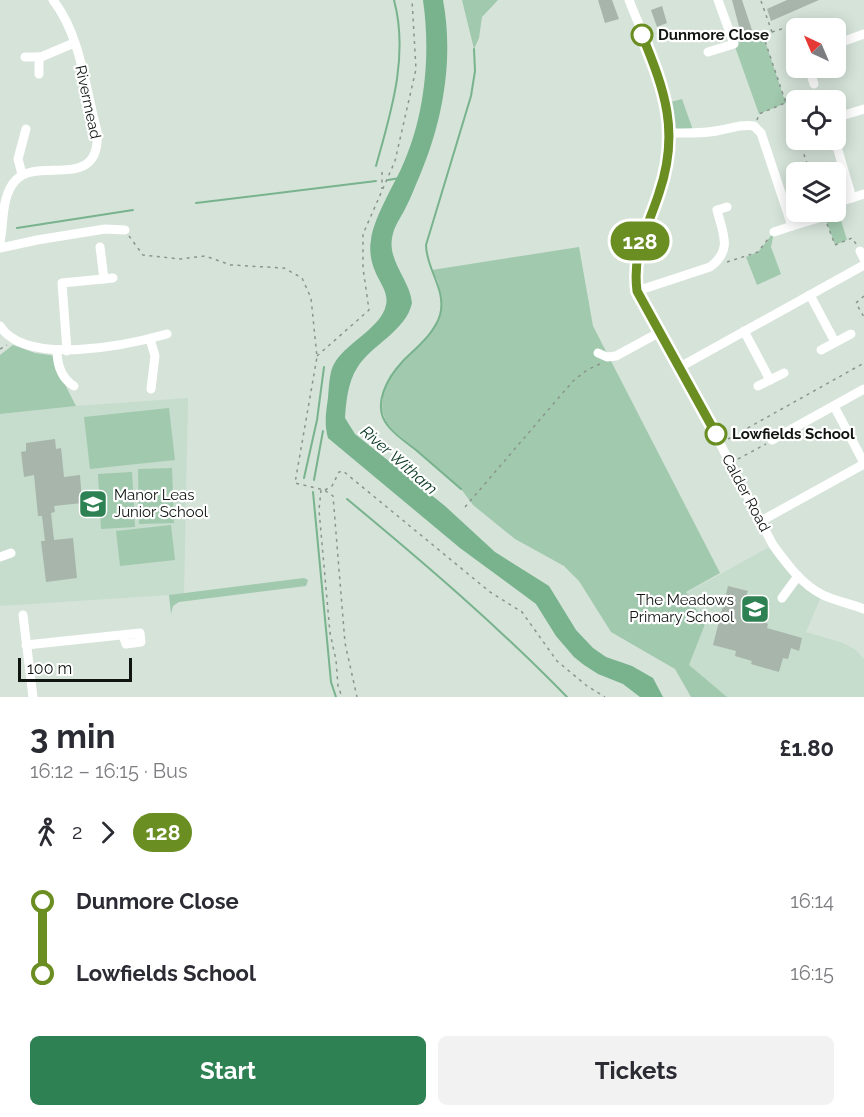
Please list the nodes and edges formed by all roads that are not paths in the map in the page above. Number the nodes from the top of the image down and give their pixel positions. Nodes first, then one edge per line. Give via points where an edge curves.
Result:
1 (53, 0) edge
2 (629, 0) edge
3 (718, 0) edge
4 (864, 34) edge
5 (846, 40) edge
6 (74, 43) junction
7 (708, 52) dead end
8 (25, 57) dead end
9 (39, 57) junction
10 (39, 74) dead end
11 (812, 78) edge
12 (814, 84) dead end
13 (864, 109) edge
14 (846, 115) edge
15 (26, 129) dead end
16 (669, 133) junction
17 (838, 150) edge
18 (22, 174) junction
19 (864, 194) edge
20 (852, 198) junction
21 (846, 200) edge
22 (727, 207) dead end
23 (805, 222) edge
24 (792, 226) junction
25 (125, 231) road end
26 (774, 232) road end
27 (0, 242) edge
28 (100, 247) dead end
29 (0, 248) edge
30 (864, 265) edge
31 (637, 291) junction
32 (810, 295) junction
33 (0, 326) edge
34 (660, 332) junction
35 (744, 332) junction
36 (167, 334) dead end
37 (852, 334) dead end
38 (150, 339) junction
39 (835, 342) junction
40 (62, 350) junction
41 (821, 350) dead end
42 (598, 352) dead end
43 (680, 367) junction
44 (784, 373) dead end
45 (771, 380) junction
46 (74, 386) dead end
47 (758, 386) dead end
48 (151, 389) dead end
49 (864, 390) edge
50 (834, 406) junction
51 (772, 440) road end
52 (864, 464) edge
53 (761, 521) junction
54 (11, 553) dead end
55 (0, 557) edge
56 (798, 576) junction
57 (782, 598) dead end
58 (864, 609) edge
59 (22, 615) dead end
60 (123, 635) dead end
61 (26, 645) junction
62 (33, 697) edge

1 - 6 street, Rivermead
2 - 16 street, Calder Road via 661,81
3 - 7 street via 737,43
4 - 5 street
6 - 9 street, Rivermead
6 - 18 street, Rivermead via 98,131 97,148 80,167
8 - 9 street, Rivermead
9 - 10 street
11 - 12 street
13 - 14 street
15 - 18 street via 18,159
16 - 24 street via 754,126 760,133
16 - 31 street, Calder Road via 660,191 639,244
17 - 20 street
18 - 27 street via 10,188
19 - 20 street
20 - 21 street
22 - 31 street via 717,210 725,241 720,259 710,267
23 - 24 street
24 - 26 street
25 - 29 street via 105,229
28 - 40 street via 109,278 58,283
30 - 32 street
31 - 34 street, Calder Road
32 - 35 street
32 - 39 street
33 - 40 street via 15,339
34 - 42 street via 616,356
34 - 43 street, Calder Road
35 - 43 street
35 - 45 street
36 - 38 street
37 - 39 street
38 - 40 street
38 - 48 street via 155,356
39 - 41 street
40 - 46 street via 57,360
43 - 53 street, Calder Road
44 - 45 street
45 - 47 street
49 - 50 street
50 - 51 street
50 - 52 street
52 - 53 street
53 - 56 street, Calder Road via 773,545
54 - 55 street
56 - 57 street
56 - 58 street, Calder Road via 822,594
59 - 61 street
60 - 61 street
61 - 62 street

